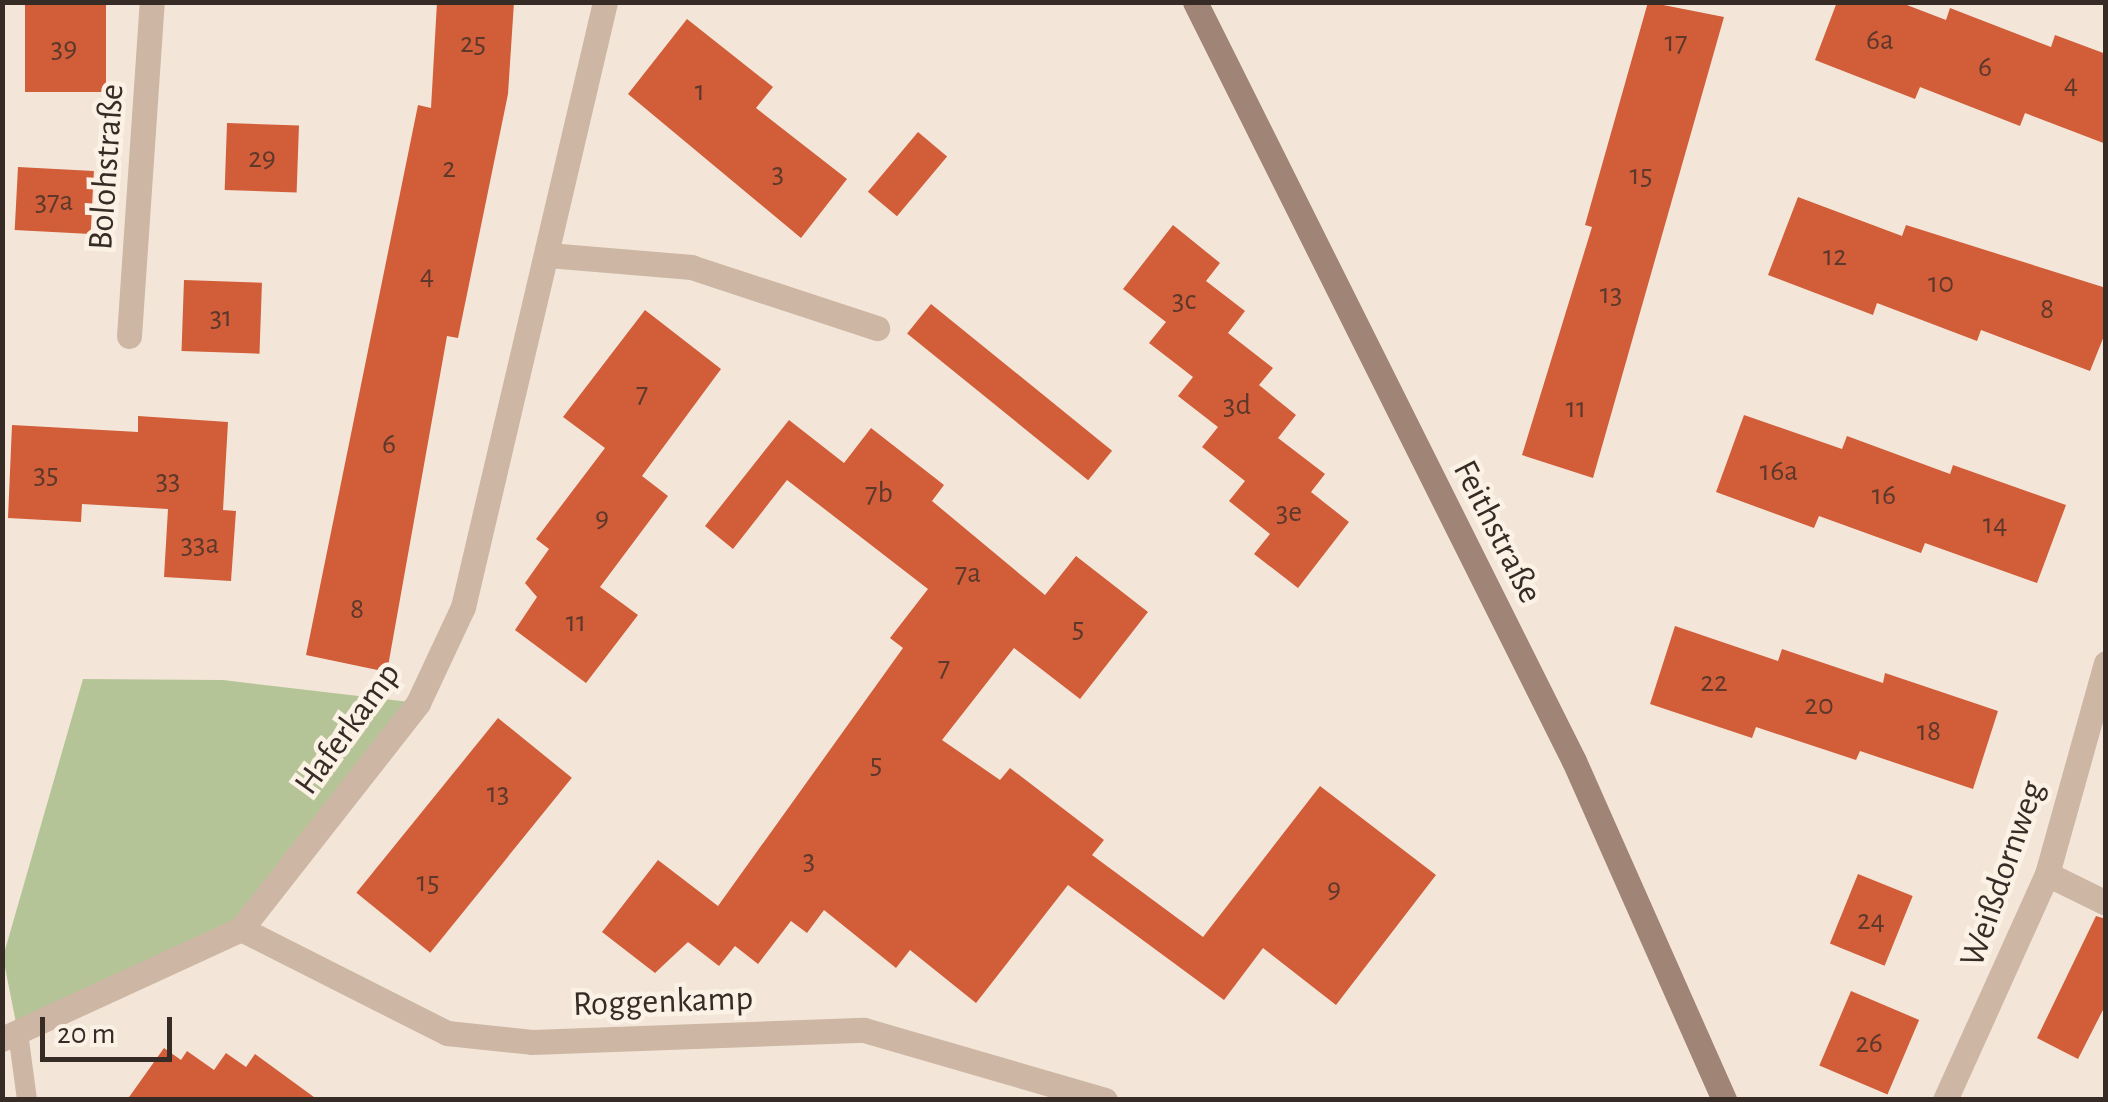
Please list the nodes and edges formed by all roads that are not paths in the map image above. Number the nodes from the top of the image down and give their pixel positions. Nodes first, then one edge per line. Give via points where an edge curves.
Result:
1 (152, 2) edge
2 (605, 2) edge
3 (1195, 2) edge
4 (548, 254) junction
5 (877, 328) dead end
6 (129, 336) dead end
7 (2106, 663) edge
8 (2047, 874) junction
9 (2106, 903) edge
10 (241, 928) junction
11 (10, 1036) edge
12 (27, 1100) edge
13 (1105, 1100) edge
14 (1724, 1100) edge
15 (1945, 1100) edge

1 - 6 street, Bolohstraße
2 - 4 street, Haferkamp
3 - 14 main road, Feithstraße via 1574,761
4 - 5 street via 691,267
4 - 10 street, Haferkamp via 456,623 418,703
7 - 8 street, Weißdornweg
8 - 9 street
8 - 15 street, Weißdornweg
10 - 11 street, Haferkamp
10 - 13 street, Roggenkamp via 446,1033 532,1042 864,1030
11 - 12 lane, Haferkamp

